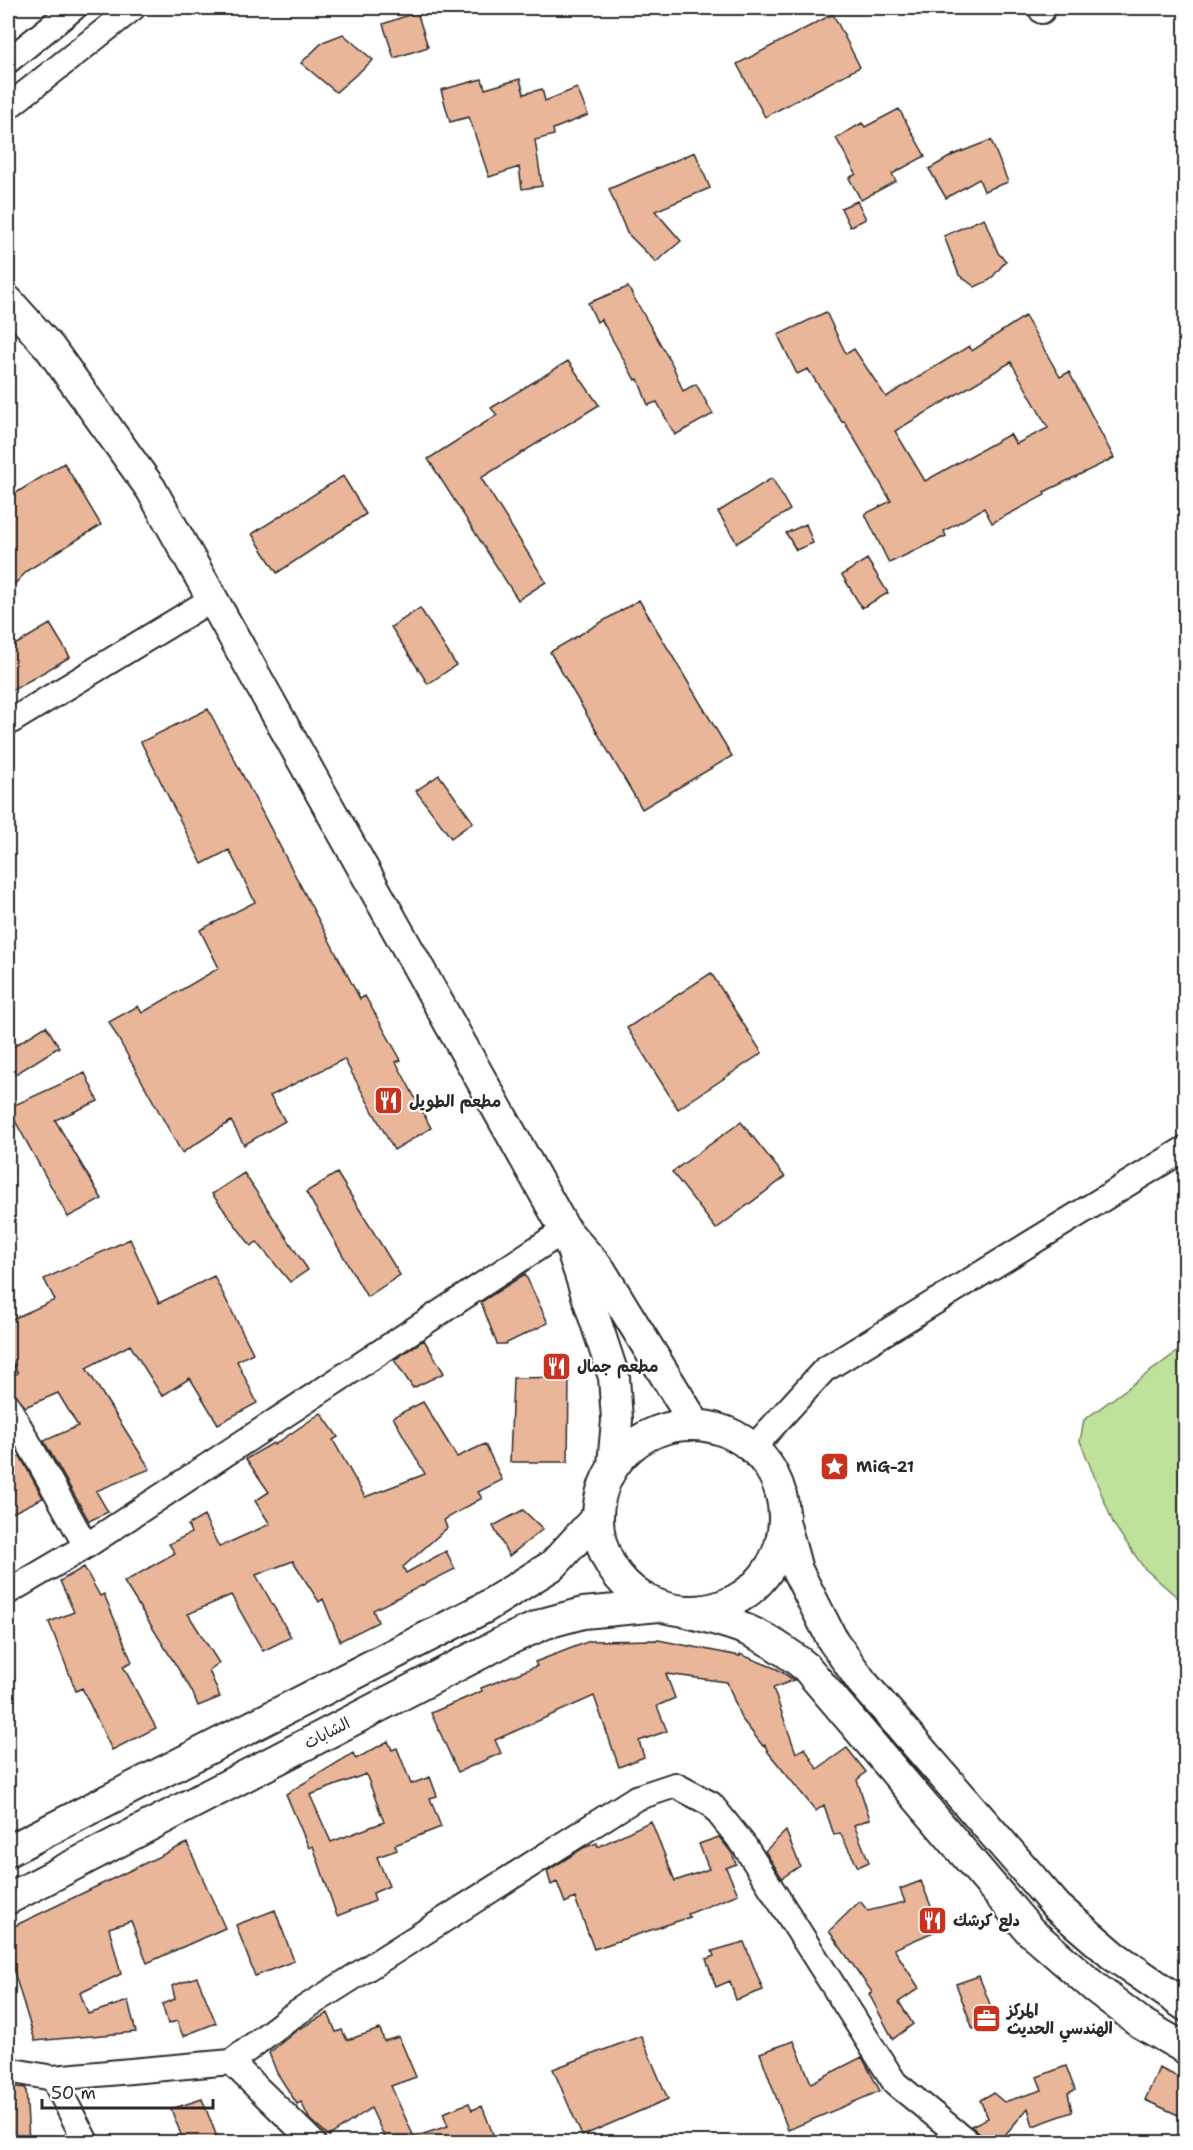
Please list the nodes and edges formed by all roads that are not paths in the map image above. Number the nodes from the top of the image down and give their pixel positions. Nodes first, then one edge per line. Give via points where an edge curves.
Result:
1 (74, 8) edge
2 (133, 8) edge
3 (8, 61) edge
4 (8, 107) edge
5 (8, 301) edge
6 (212, 599) junction
7 (8, 723) edge
8 (1185, 1148) edge
9 (565, 1230) junction
10 (8, 1406) edge
11 (695, 1424) junction
12 (753, 1448) junction
13 (613, 1465) junction
14 (597, 1517) junction
15 (784, 1525) junction
16 (86, 1546) junction
17 (8, 1592) edge
18 (672, 1609) junction
19 (8, 1851) edge
20 (8, 1899) edge
21 (1185, 2006) edge
22 (1185, 2049) edge
23 (231, 2062) junction
24 (8, 2070) edge
25 (53, 2078) junction
26 (86, 2142) edge
27 (313, 2142) edge
28 (968, 2142) edge

1 - 3 street
2 - 4 street
5 - 6 main road via 50,348 151,489
6 - 7 street
6 - 9 main road
8 - 12 street via 824,1370
9 - 11 main road via 600,1271
9 - 13 main road via 614,1377 618,1420
9 - 16 street
10 - 16 street
11 - 12 main road via 726,1431
11 - 13 main road via 654,1432 635,1442
12 - 15 main road via 771,1470 782,1496
13 - 14 main road via 601,1490
14 - 18 main road via 601,1545 614,1571 634,1592
14 - 19 main road via 553,1565 484,1608
15 - 18 main road via 778,1553 763,1578 741,1597 715,1609
15 - 21 main road via 797,1570 833,1641 862,1682 1057,1907 1114,1956
16 - 17 street
18 - 20 main road, الشابات via 583,1612 546,1623
18 - 22 main road via 747,1629 774,1641 806,1667 1030,1931 1141,2023
23 - 25 street
23 - 27 street
23 - 28 street via 289,2018 636,1798 675,1785 711,1804 744,1845 895,2083
24 - 25 street
25 - 26 street

